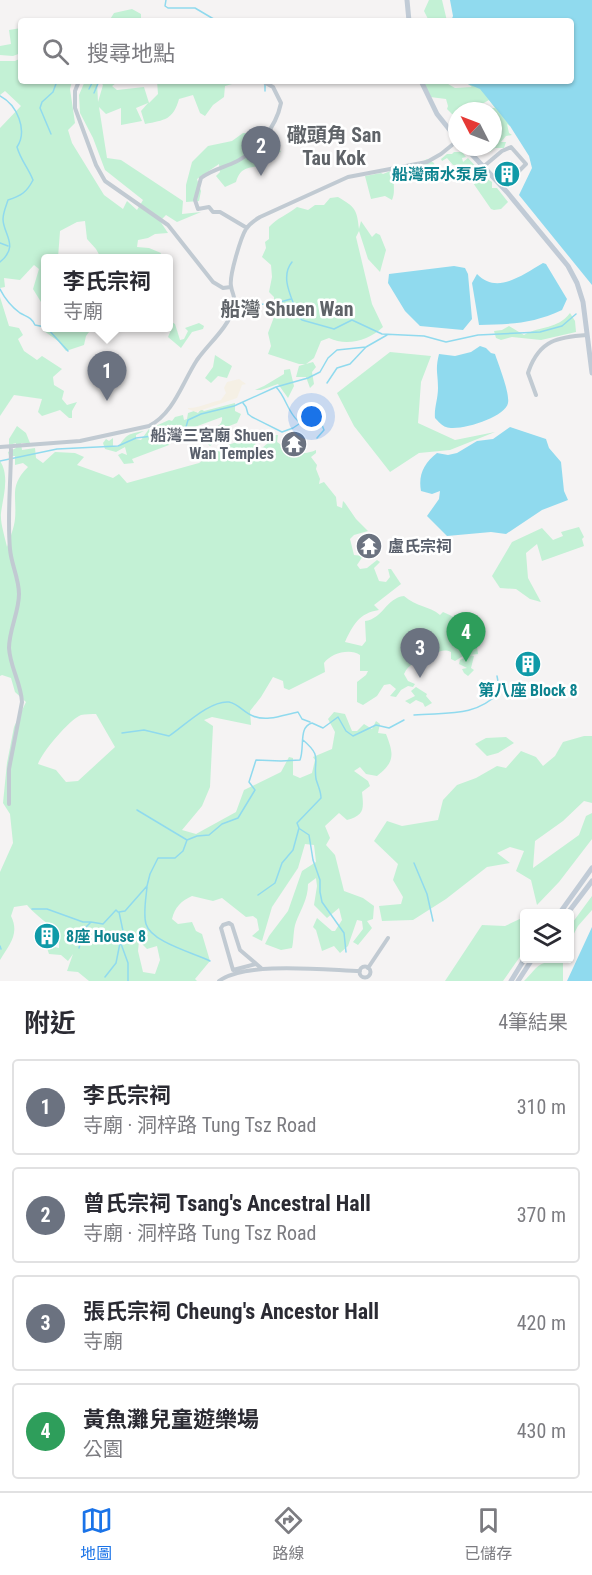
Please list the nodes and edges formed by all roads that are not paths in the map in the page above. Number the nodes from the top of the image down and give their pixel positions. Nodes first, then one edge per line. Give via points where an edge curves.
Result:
1 (407, 0) edge
2 (410, 18) edge
3 (78, 84) edge
4 (266, 84) edge
5 (422, 84) edge
6 (448, 128) edge
7 (448, 148) edge
8 (473, 156) edge
9 (483, 167) junction
10 (516, 174) dead end
11 (247, 228) junction
12 (231, 287) junction
13 (587, 335) junction
14 (592, 373) edge
15 (537, 395) dead end
16 (0, 447) edge
17 (11, 447) junction
18 (9, 804) dead end
19 (592, 868) edge
20 (592, 880) edge
21 (563, 909) edge
22 (571, 909) edge
23 (388, 938) dead end
24 (522, 963) edge
25 (530, 963) edge
26 (256, 964) junction
27 (262, 968) junction
28 (369, 968) junction
29 (360, 971) junction
30 (364, 979) edge
31 (219, 981) edge
32 (511, 981) edge
33 (518, 981) edge

1 - 2 main road
3 - 12 street via 75,108 105,181 168,225 213,282 223,288
4 - 11 street via 281,103 271,129 246,155 201,178 195,200 198,209 209,207
5 - 6 main road
7 - 11 street via 427,162 348,177 260,217
8 - 9 main road
9 - 10 street via 512,147 526,164
9 - 13 main road via 568,266 583,302
11 - 12 street
12 - 17 street via 236,301 232,312 159,421 80,441
13 - 14 main road
13 - 15 street via 546,344 528,373
16 - 17 street
17 - 18 street via 10,553 19,593 9,646 22,702 9,769
19 - 21 main road
20 - 22 main road
23 - 28 street
24 - 32 main road
25 - 33 main road
26 - 26 street via 238,947 232,925 223,925 233,970
26 - 27 street
27 - 29 street
27 - 31 street
28 - 29 street
28 - 30 street via 370,975
29 - 30 street

